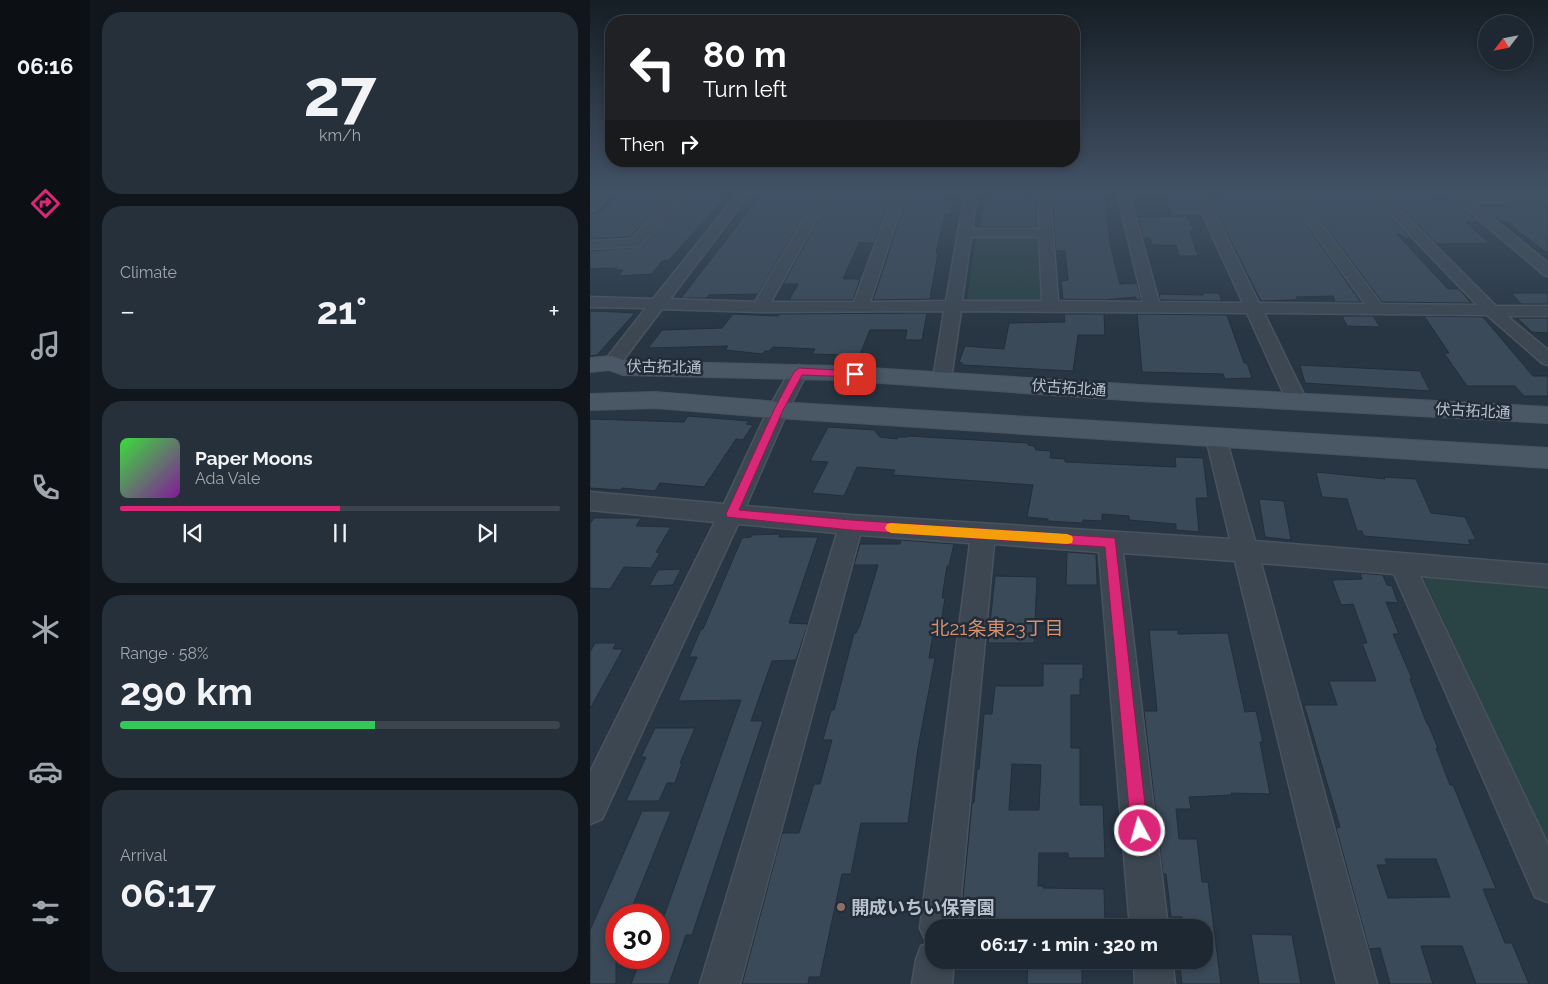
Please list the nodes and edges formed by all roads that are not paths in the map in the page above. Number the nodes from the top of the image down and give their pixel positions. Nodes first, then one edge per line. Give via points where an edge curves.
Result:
1 (639, 239) edge
2 (709, 239) edge
3 (799, 239) edge
4 (884, 239) edge
5 (965, 239) edge
6 (1046, 239) edge
7 (1135, 239) edge
8 (1221, 239) edge
9 (1325, 239) edge
10 (1421, 239) edge
11 (1510, 239) edge
12 (590, 245) edge
13 (1548, 271) edge
14 (590, 302) edge
15 (660, 303) junction
16 (954, 306) junction
17 (1050, 306) junction
18 (760, 307) junction
19 (860, 307) junction
20 (1152, 307) junction
21 (1254, 308) junction
22 (1377, 310) junction
23 (1492, 311) junction
24 (1548, 311) edge
25 (1548, 359) edge
26 (601, 364) edge
27 (799, 372) junction
28 (942, 379) junction
29 (1297, 401) junction
30 (590, 402) edge
31 (778, 410) junction
32 (1548, 416) edge
33 (1216, 438) junction
34 (1548, 458) edge
35 (592, 504) edge
36 (732, 514) junction
37 (851, 525) junction
38 (983, 534) junction
39 (1110, 542) junction
40 (1246, 551) junction
41 (1402, 564) junction
42 (1548, 576) edge
43 (591, 802) edge
44 (1548, 884) edge
45 (940, 919) edge
46 (1148, 919) edge
47 (934, 969) edge
48 (1154, 969) edge
49 (720, 984) edge
50 (932, 984) edge
51 (1155, 984) edge
52 (1357, 984) edge

1 - 12 street via 635,243
2 - 15 street
3 - 18 street
4 - 19 street
5 - 16 street
6 - 17 street
7 - 20 street
8 - 21 street
9 - 22 street
10 - 23 street
11 - 13 street
14 - 15 street
15 - 18 street
15 - 26 street
16 - 17 street
16 - 19 street
16 - 28 street
17 - 20 street
18 - 19 street
20 - 21 street
21 - 22 street
21 - 29 street
22 - 23 street
23 - 24 street
23 - 25 street
26 - 27 street, 伏古拓北通 via 623,368
27 - 28 street, 伏古拓北通
27 - 31 street
28 - 29 street, 伏古拓北通
29 - 32 street, 伏古拓北通
30 - 31 street via 655,400
31 - 33 street
31 - 36 street
33 - 34 street
33 - 40 street
35 - 36 street
36 - 37 street
36 - 43 street
37 - 38 street
37 - 49 street
38 - 39 street
38 - 45 street
39 - 40 street
39 - 46 street
40 - 41 street
40 - 52 street
41 - 42 street
41 - 44 street
47 - 50 street
48 - 51 street

